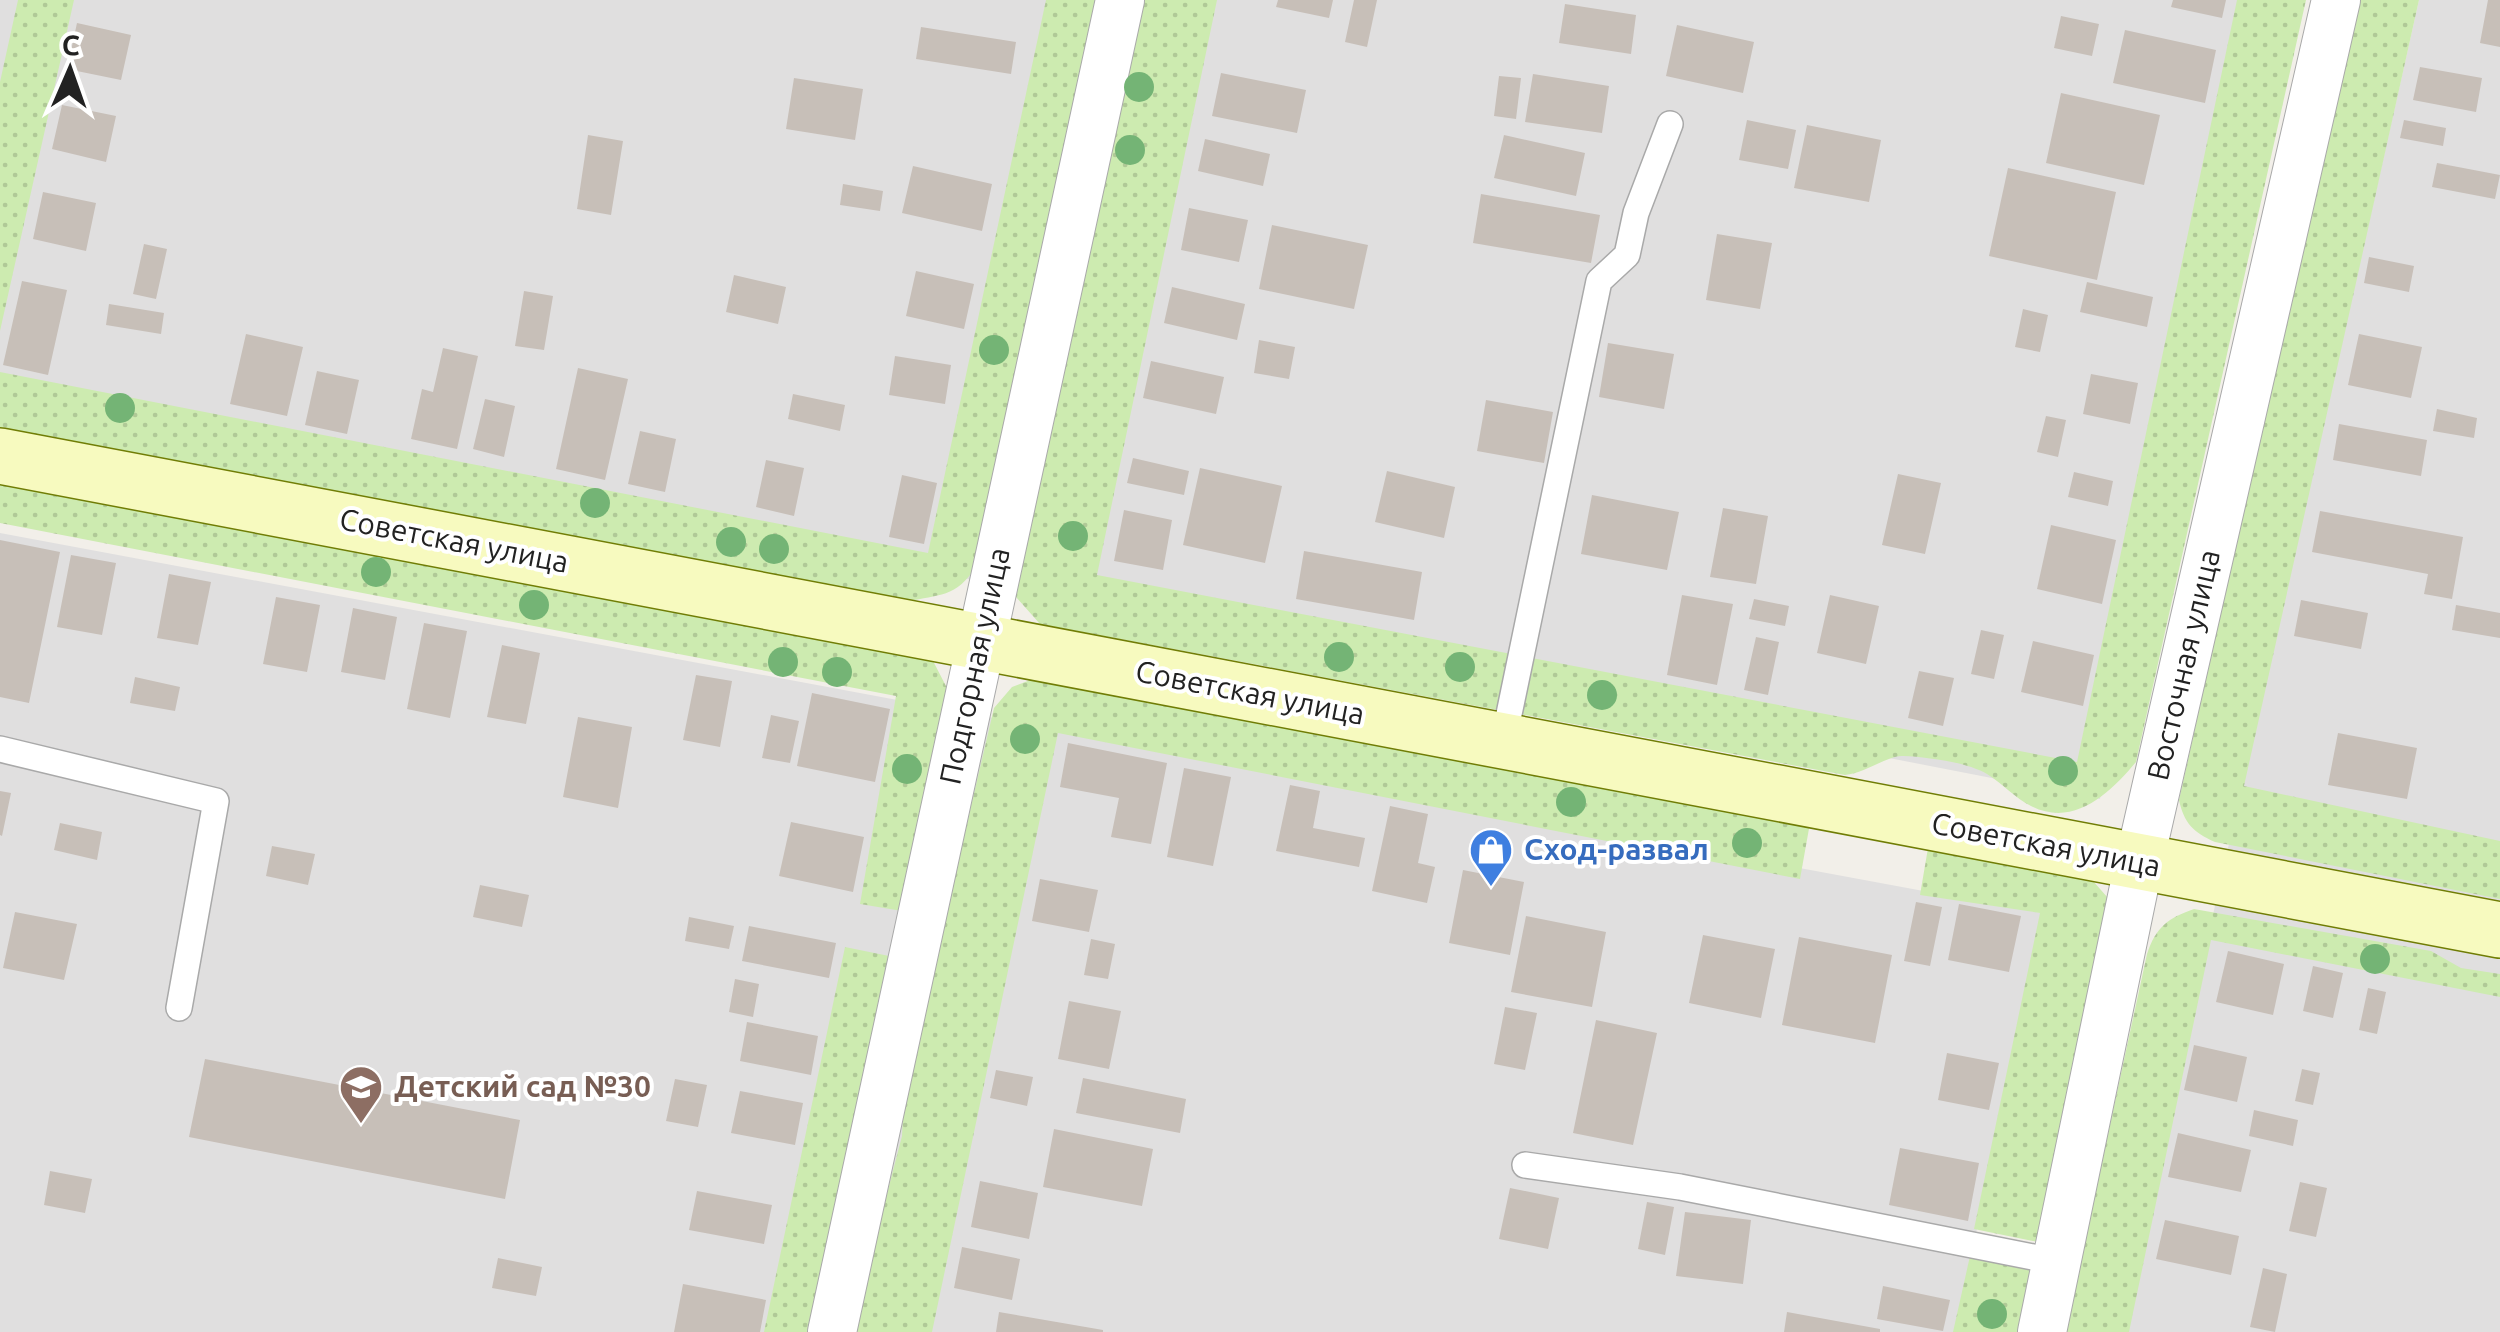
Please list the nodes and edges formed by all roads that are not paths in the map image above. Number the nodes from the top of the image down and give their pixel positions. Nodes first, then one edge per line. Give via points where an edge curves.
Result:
1 (1120, 0) edge
2 (2336, 0) edge
3 (1670, 124) dead end
4 (0, 456) edge
5 (980, 640) junction
6 (1503, 743) junction
7 (0, 750) edge
8 (2140, 863) junction
9 (2500, 930) edge
10 (179, 1008) dead end
11 (1525, 1165) dead end
12 (2058, 1262) junction
13 (832, 1332) edge
14 (2042, 1332) edge

1 - 5 street, Подгорная улица
2 - 8 street, Восточная улица
3 - 6 lane via 1626,255 1599,281
4 - 5 street, Советская улица
5 - 6 street, Советская улица
5 - 13 street, Подгорная улица
6 - 8 street, Советская улица
7 - 10 lane via 216,801
8 - 9 street, Советская улица
8 - 12 street, Восточная улица
11 - 12 lane via 1680,1188
12 - 14 street, Восточная улица

